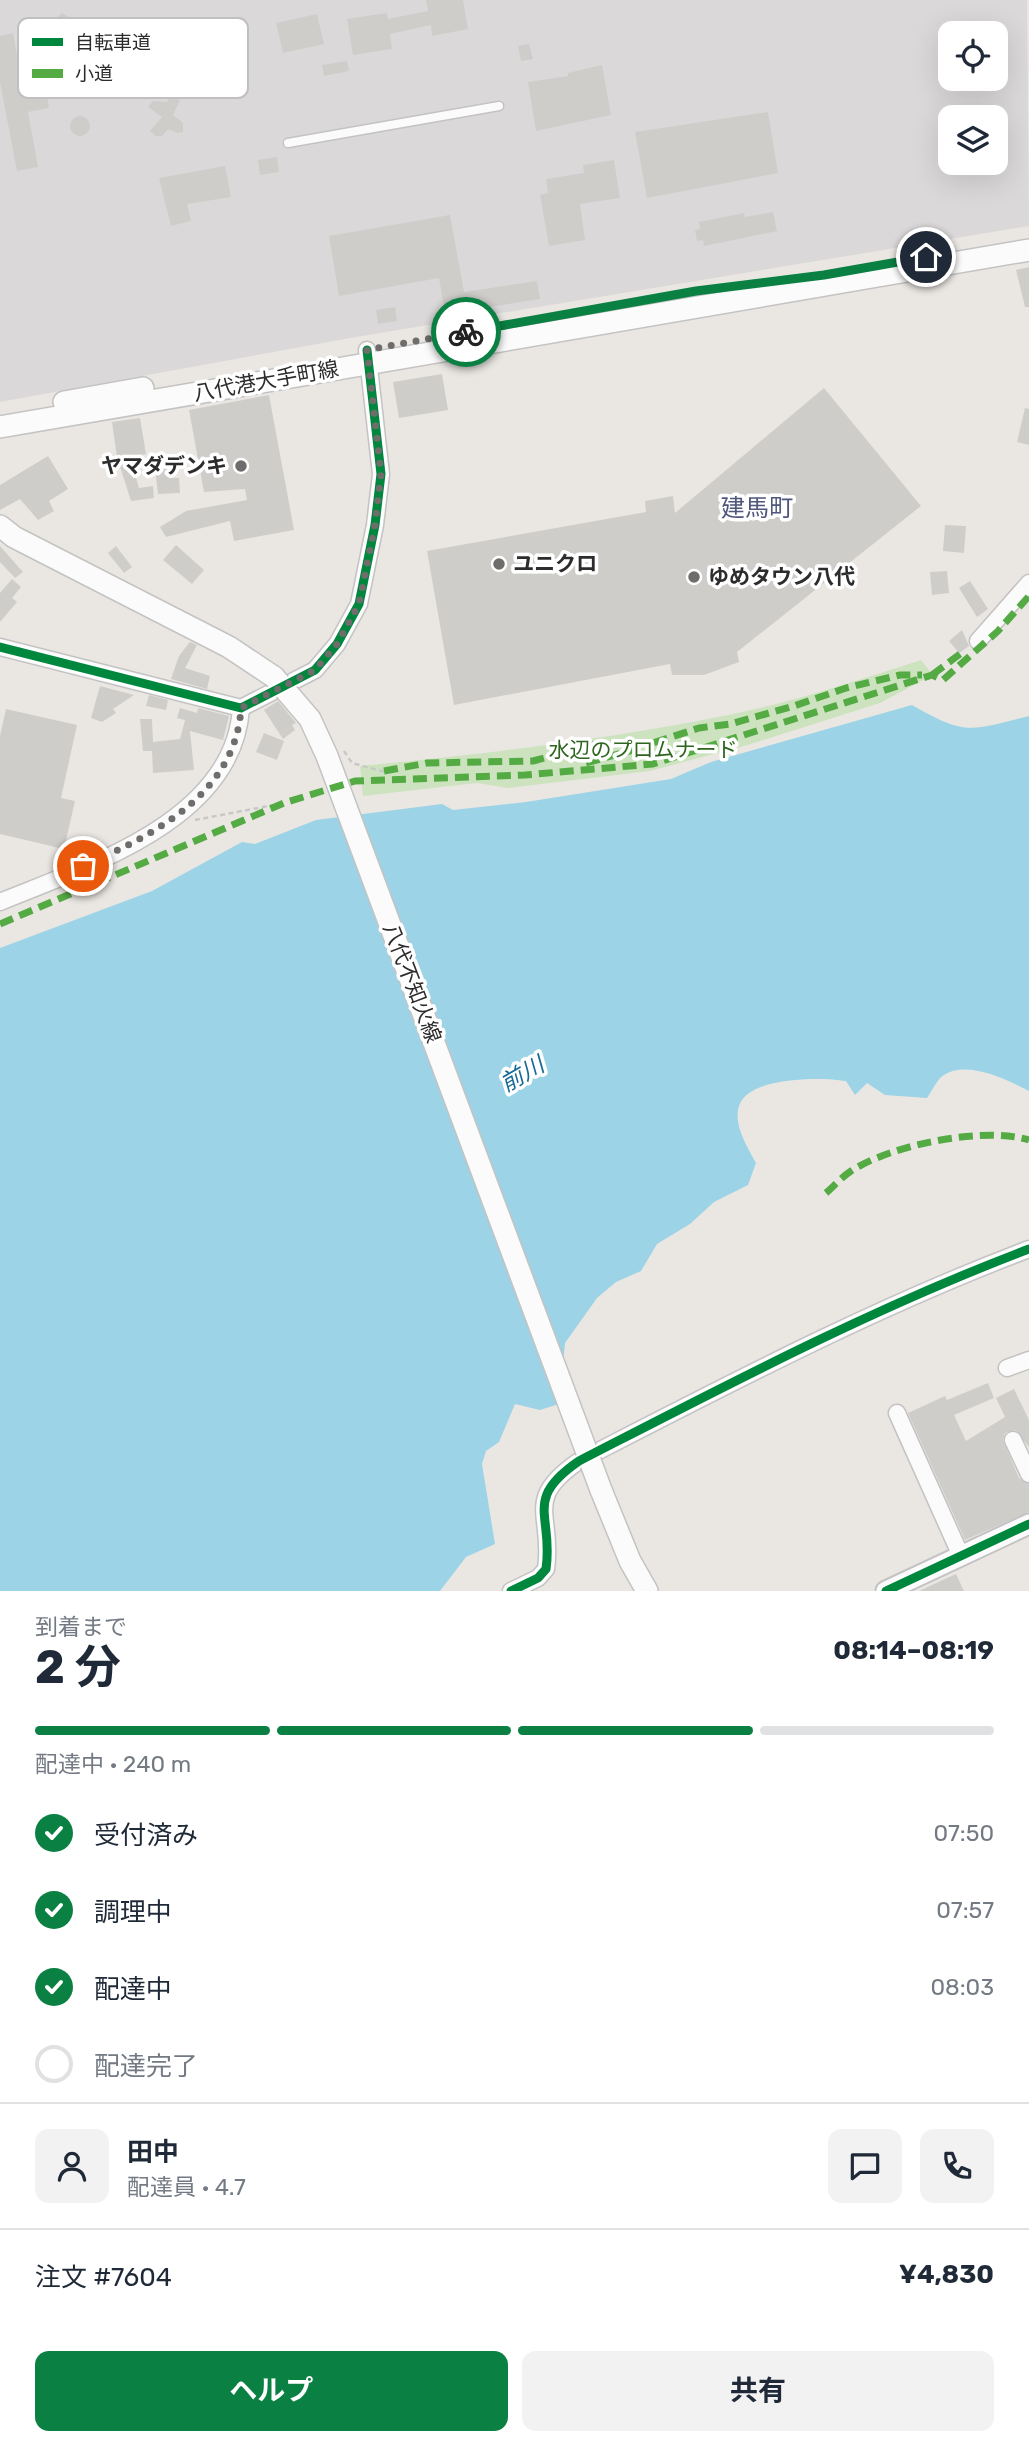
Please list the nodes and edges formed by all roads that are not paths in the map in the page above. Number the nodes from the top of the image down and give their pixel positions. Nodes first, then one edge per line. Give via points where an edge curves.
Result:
1 (499, 106) dead end
2 (288, 144) dead end
3 (1029, 239) edge
4 (1029, 250) edge
5 (367, 356) junction
6 (0, 413) edge
7 (0, 427) edge
8 (0, 526) edge
9 (1029, 583) edge
10 (978, 641) dead end
11 (0, 647) edge
12 (241, 708) junction
13 (0, 902) edge
14 (1029, 1249) edge
15 (1029, 1360) edge
16 (1007, 1367) dead end
17 (897, 1413) dead end
18 (1013, 1440) dead end
19 (1029, 1474) edge
20 (1029, 1524) edge
21 (961, 1556) junction
22 (511, 1591) edge
23 (647, 1591) edge
24 (886, 1591) edge

1 - 2 lane
3 - 5 main road, 八代港大手町線 via 824,275 696,291
4 - 5 main road, 八代港大手町線
5 - 6 main road, 八代港大手町線
5 - 7 main road, 八代港大手町線
5 - 12 street via 381,474 359,604 337,644 315,670
8 - 23 main road, 八代不知火線, bridge via 229,647 274,677 310,719 601,1490
9 - 10 street
11 - 12 street
12 - 13 street via 240,724 222,766 195,803 161,828 108,856
14 - 22 street via 909,1296 579,1461 547,1488 543,1506 547,1569
15 - 16 street
17 - 21 street
18 - 19 street
20 - 21 street
21 - 24 street

